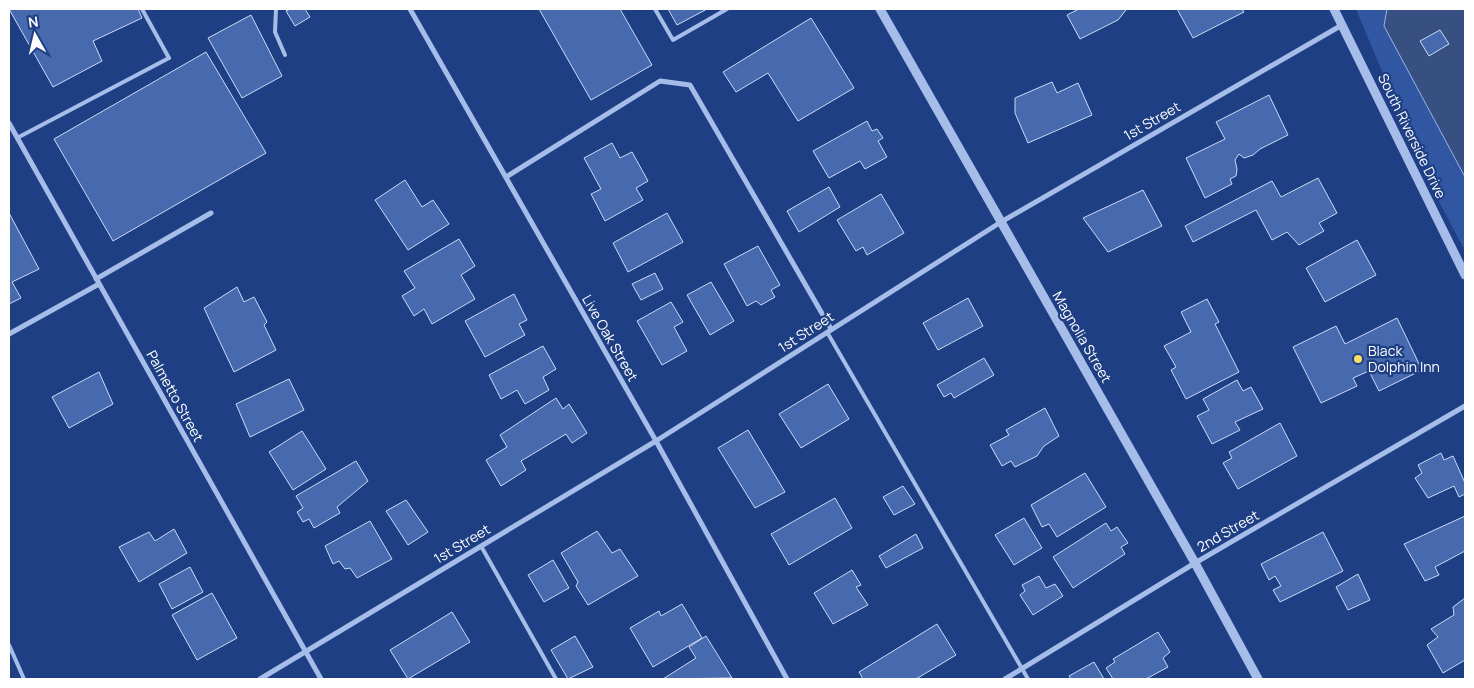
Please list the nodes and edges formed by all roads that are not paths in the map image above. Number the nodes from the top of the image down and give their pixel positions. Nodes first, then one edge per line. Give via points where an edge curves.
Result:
1 (142, 9) edge
2 (276, 9) edge
3 (410, 9) edge
4 (655, 9) edge
5 (727, 9) edge
6 (880, 9) edge
7 (1334, 9) edge
8 (1342, 24) junction
9 (285, 55) dead end
10 (10, 127) edge
11 (17, 138) junction
12 (506, 177) junction
13 (211, 213) dead end
14 (1000, 222) junction
15 (1465, 275) edge
16 (98, 282) junction
17 (829, 331) junction
18 (9, 334) edge
19 (1465, 406) edge
20 (656, 441) junction
21 (481, 546) junction
22 (1195, 563) junction
23 (9, 645) edge
24 (305, 651) junction
25 (1022, 669) junction
26 (24, 679) edge
27 (260, 679) edge
28 (321, 679) edge
29 (556, 679) edge
30 (787, 679) edge
31 (1005, 679) edge
32 (1028, 679) edge
33 (1258, 679) edge

1 - 11 lane via 169,58
2 - 9 lane via 275,32
3 - 12 street, Live Oak Street
4 - 5 lane via 673,40
6 - 14 street, Magnolia Street
7 - 8 street, South Riverside Drive
8 - 14 street, 1st Street
8 - 15 street, South Riverside Drive
10 - 11 street, Palmetto Street
11 - 16 street, Palmetto Street
12 - 17 street via 660,82 690,85
12 - 20 street, Live Oak Street
13 - 16 street
14 - 17 street, 1st Street
14 - 22 street, Magnolia Street
16 - 18 street
16 - 24 street, Palmetto Street
17 - 20 street, 1st Street
17 - 25 lane
19 - 22 street, 2nd Street
20 - 21 street, 1st Street
20 - 30 street, Live Oak Street
21 - 24 street, 1st Street
21 - 29 lane
22 - 25 street, 2nd Street
22 - 33 street, Magnolia Street
23 - 26 lane
24 - 27 street, 1st Street
24 - 28 street, Palmetto Street
25 - 31 street, 2nd Street
25 - 32 lane

